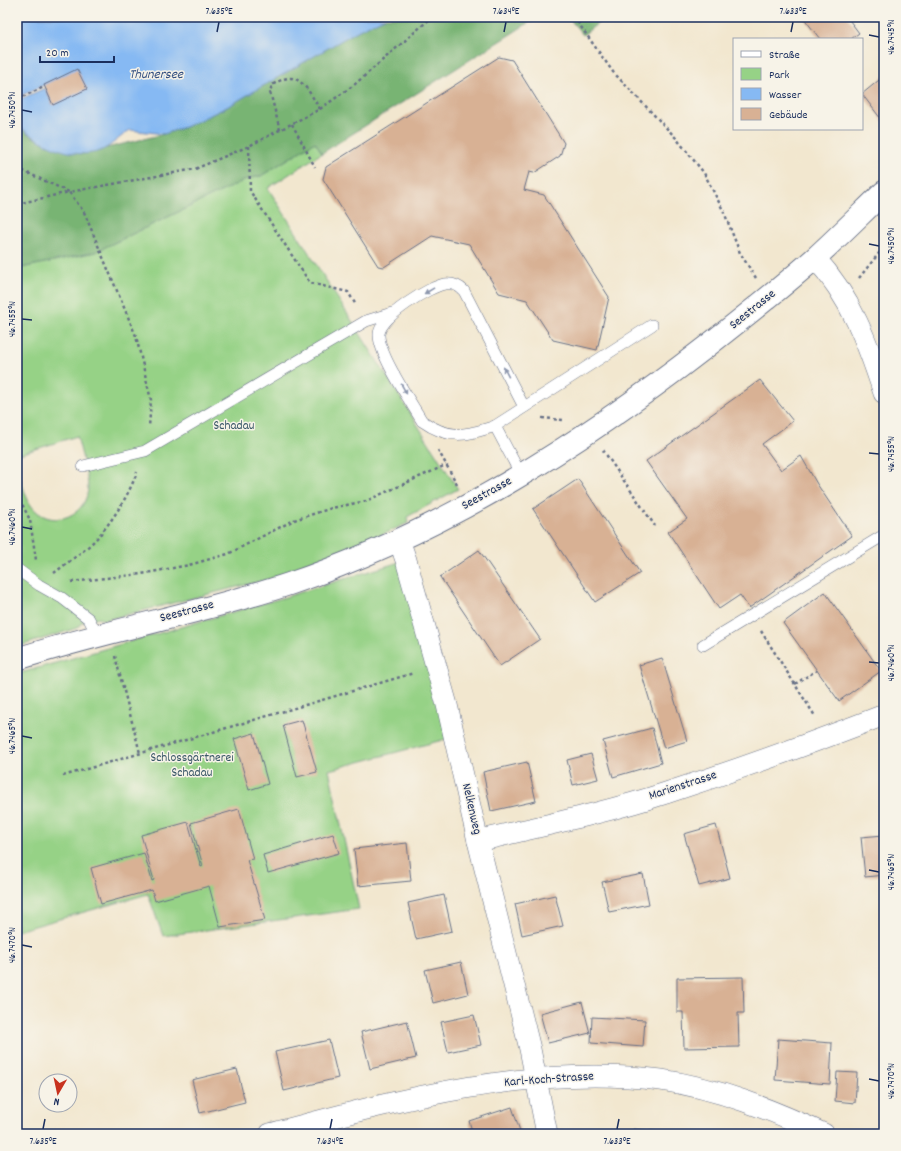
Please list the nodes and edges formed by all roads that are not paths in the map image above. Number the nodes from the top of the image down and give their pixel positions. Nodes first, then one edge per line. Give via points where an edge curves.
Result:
1 (884, 192) edge
2 (815, 258) junction
3 (393, 313) junction
4 (652, 325) dead end
5 (884, 393) edge
6 (524, 407) junction
7 (494, 426) junction
8 (83, 466) dead end
9 (521, 475) junction
10 (884, 535) edge
11 (399, 540) junction
12 (17, 569) edge
13 (98, 637) junction
14 (703, 645) dead end
15 (17, 658) edge
16 (884, 715) edge
17 (478, 841) junction
18 (535, 1079) junction
19 (270, 1134) edge
20 (547, 1134) edge
21 (824, 1134) edge

1 - 2 street, Seestrasse
2 - 5 street via 843,294 860,326
2 - 9 street, Seestrasse via 664,380
6 -> 3 lane via 464,292 458,286 437,286
3 -> 7 lane via 384,322 379,333 381,348 422,421 432,428 454,434 471,434
3 - 8 lane via 366,321 145,451
4 - 6 lane
6 - 7 lane
7 - 9 lane
9 - 11 street, Seestrasse
10 - 14 lane
11 - 13 street, Seestrasse via 289,584
11 - 17 street, Nelkenweg via 447,705
12 - 13 lane via 89,619
13 - 15 street, Seestrasse
16 - 17 street, Marienstrasse via 666,793
17 - 18 street, Nelkenweg via 530,1049
18 - 19 street, Karl-Koch-Strasse via 476,1086 420,1097
18 - 20 street
18 - 21 street, Karl-Koch-Strasse via 597,1076 674,1083 737,1098

